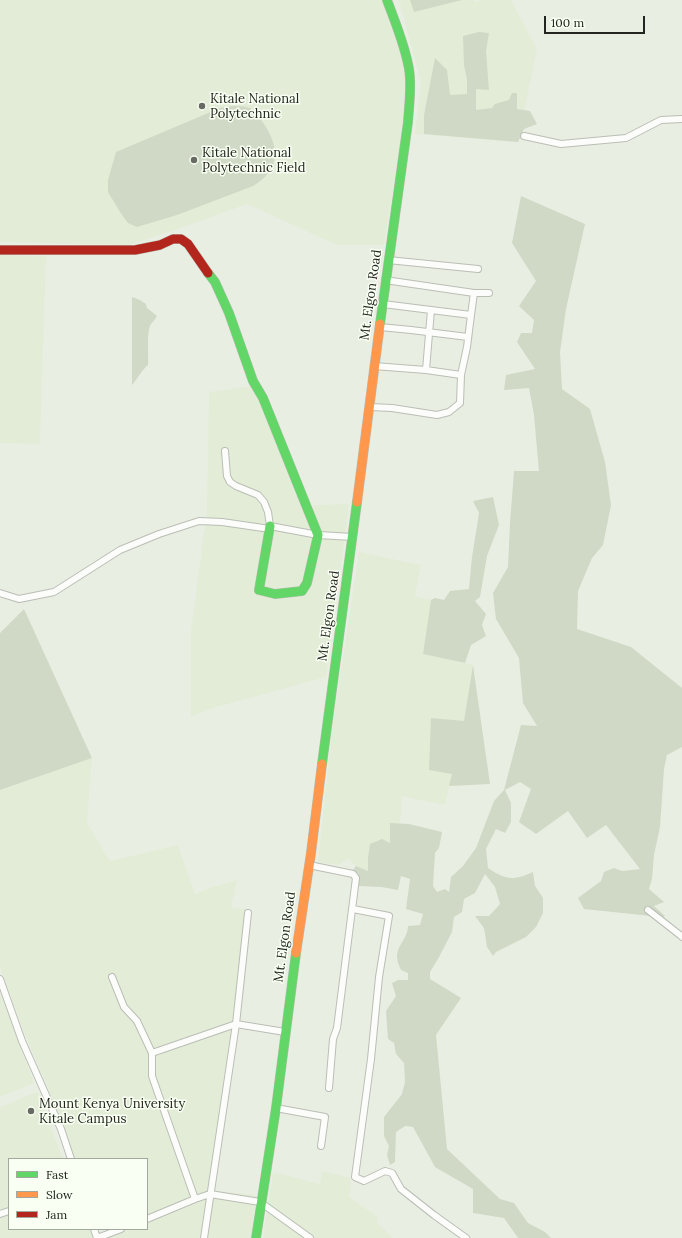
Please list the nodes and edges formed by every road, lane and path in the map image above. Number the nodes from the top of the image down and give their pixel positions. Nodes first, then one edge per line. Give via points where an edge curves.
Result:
1 (388, 0) edge
2 (682, 119) edge
3 (524, 136) dead end
4 (0, 250) edge
5 (388, 260) junction
6 (478, 269) dead end
7 (385, 280) junction
8 (474, 292) junction
9 (489, 293) dead end
10 (383, 304) junction
11 (432, 310) junction
12 (471, 315) junction
13 (380, 327) junction
14 (430, 333) junction
15 (468, 337) junction
16 (374, 366) junction
17 (426, 370) junction
18 (462, 375) junction
19 (370, 407) junction
20 (225, 452) dead end
21 (270, 527) junction
22 (318, 535) junction
23 (353, 537) junction
24 (0, 593) edge
25 (309, 865) junction
26 (353, 909) junction
27 (648, 910) dead end
28 (248, 913) dead end
29 (682, 937) edge
30 (112, 977) dead end
31 (0, 979) edge
32 (236, 1024) junction
33 (285, 1032) junction
34 (152, 1053) junction
35 (329, 1088) dead end
36 (276, 1108) junction
37 (321, 1146) dead end
38 (71, 1158) edge
39 (210, 1194) junction
40 (195, 1199) junction
41 (260, 1202) junction
42 (148, 1219) edge
43 (118, 1230) edge
44 (307, 1237) edge
45 (97, 1238) edge
46 (204, 1238) edge
47 (256, 1238) edge
48 (466, 1238) edge

1 - 5 street, Mt. Elgon Road via 405,51 410,80 407,129
2 - 3 street via 661,120 626,138 561,144
4 - 22 street via 135,250 181,239 188,244 215,282 229,313 253,381 263,398
5 - 6 street
5 - 7 street, Mt. Elgon Road
7 - 8 street
7 - 10 street, Mt. Elgon Road
8 - 9 street
8 - 12 street
10 - 11 street
10 - 13 street, Mt. Elgon Road
11 - 12 street
11 - 14 street
12 - 15 street
13 - 14 street
13 - 16 street, Mt. Elgon Road
14 - 15 street
14 - 17 street
15 - 18 street
16 - 17 street
16 - 19 street, Mt. Elgon Road
17 - 18 street
18 - 19 street via 460,403 449,412 437,415
19 - 23 street, Mt. Elgon Road
20 - 21 street via 230,482 258,495 268,512
21 - 22 street
21 - 22 street via 259,590 266,594 291,593 305,588
21 - 24 street via 199,521 120,550 54,592 19,599
22 - 23 street
23 - 25 street, Mt. Elgon Road
25 - 26 street via 353,874 356,878
25 - 33 street, Mt. Elgon Road
26 - 35 street
26 - 48 street via 389,916 379,977 355,1177 364,1181 385,1171 392,1173 401,1189
27 - 29 street
28 - 32 street
30 - 34 street via 124,1007 137,1021
31 - 38 street via 22,1041 61,1129
32 - 33 street
32 - 34 street
32 - 39 street
33 - 36 street, Mt. Elgon Road
34 - 40 street via 152,1076
36 - 37 street via 325,1117
36 - 41 street, Mt. Elgon Road
39 - 40 street
39 - 41 street
39 - 46 street
40 - 42 street
41 - 44 street
41 - 47 street, Mt. Elgon Road
43 - 45 street

